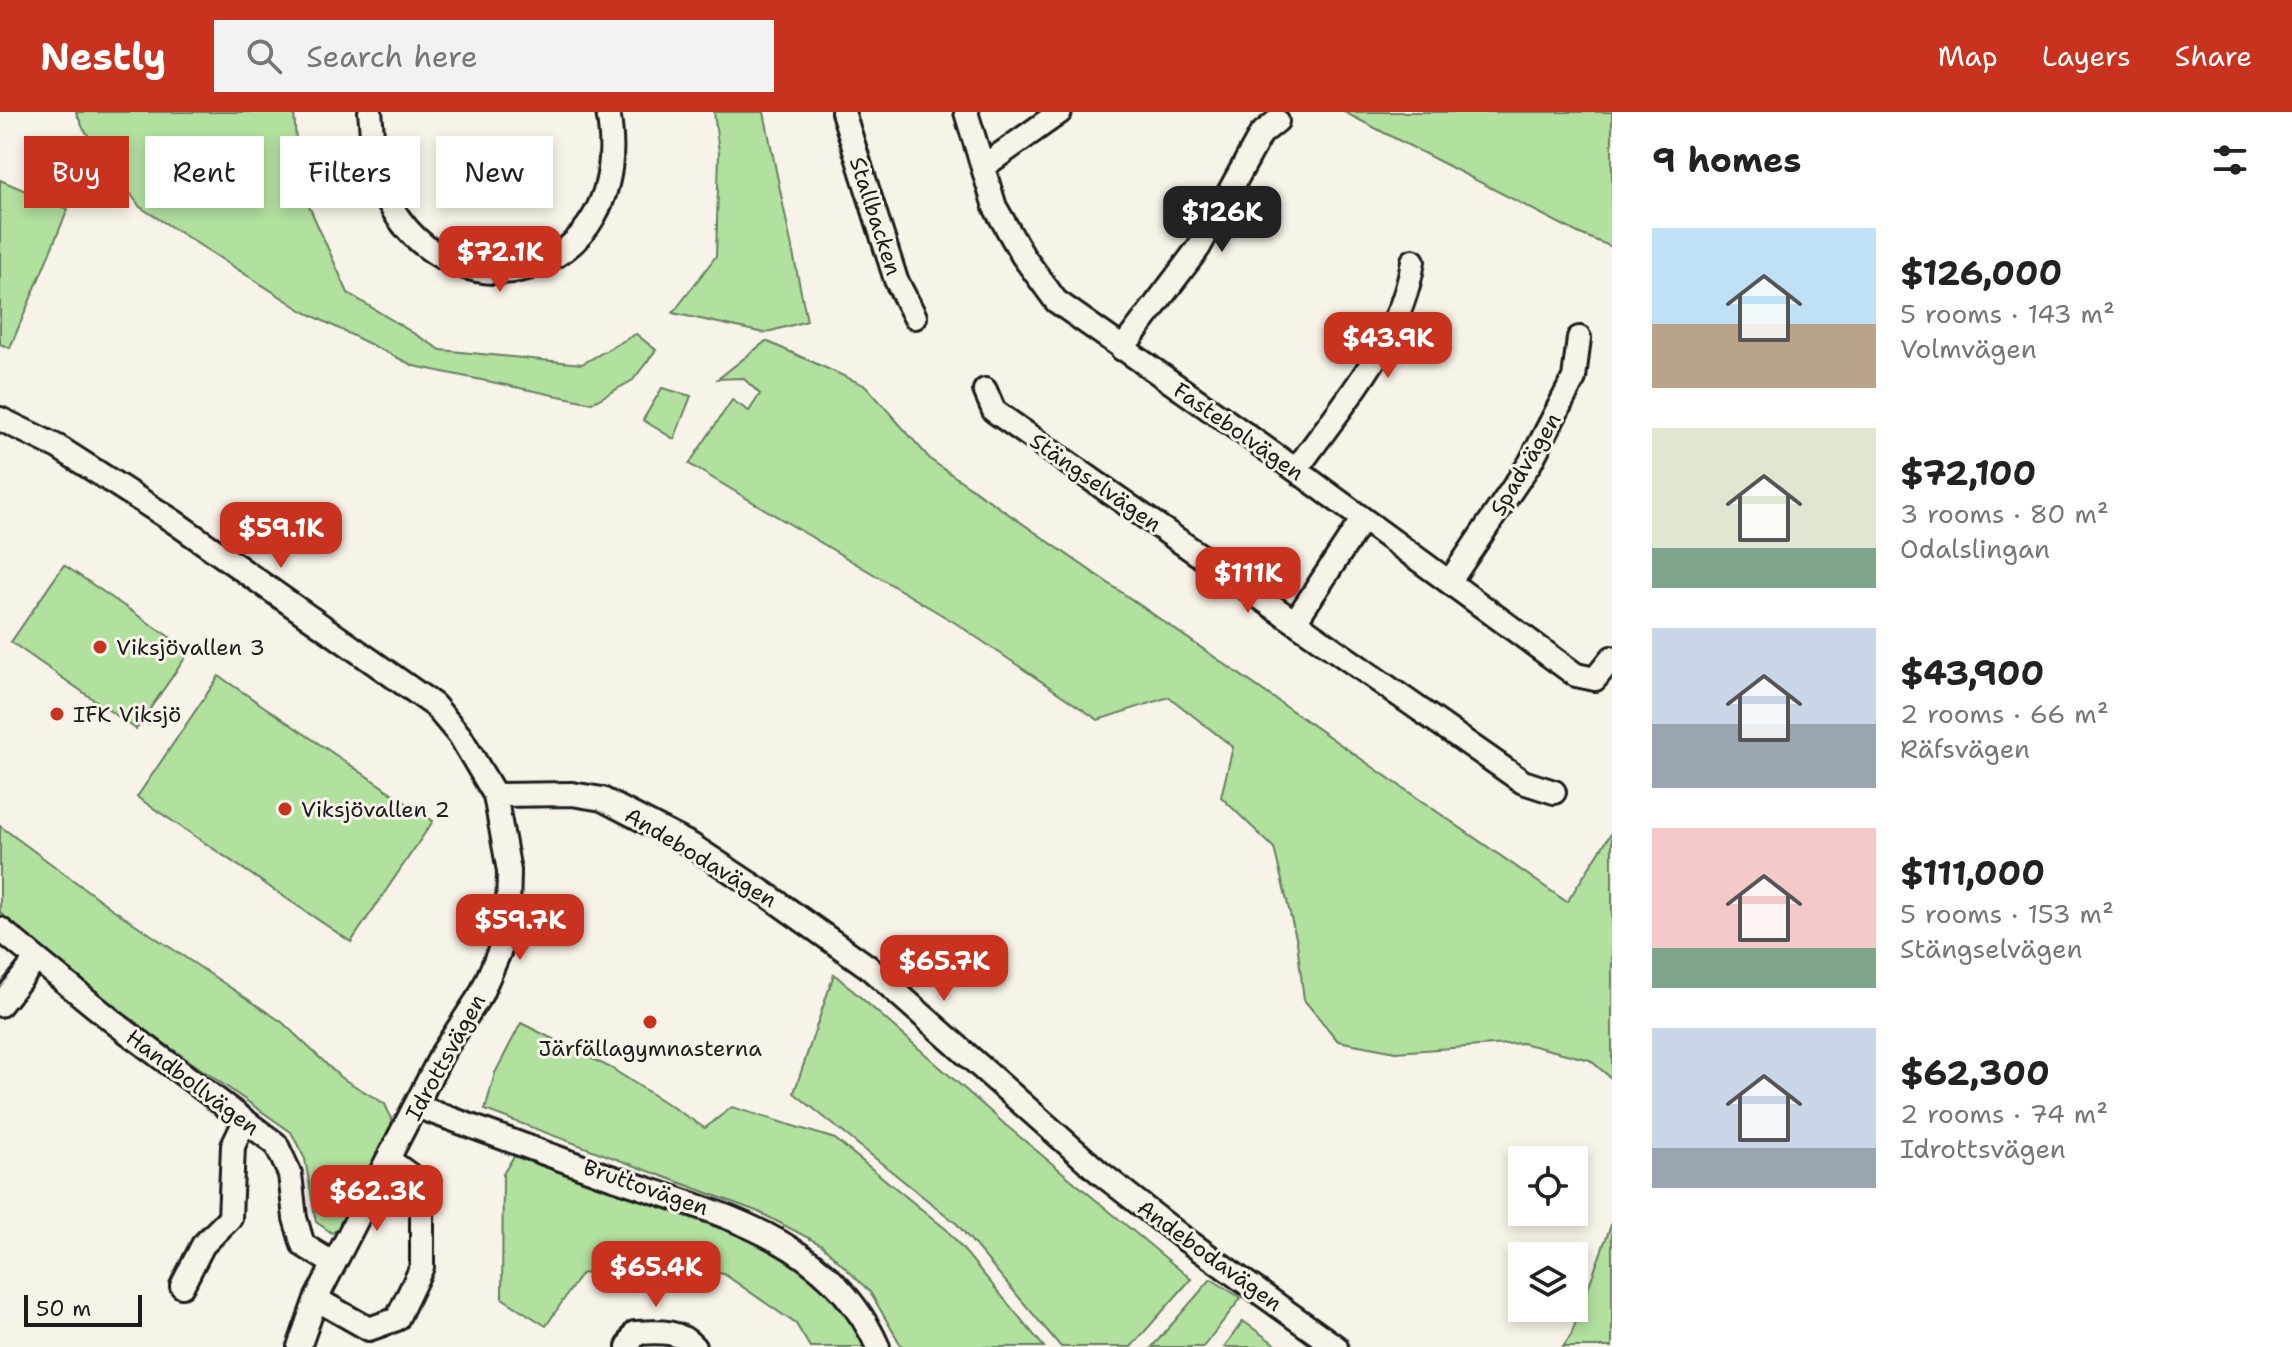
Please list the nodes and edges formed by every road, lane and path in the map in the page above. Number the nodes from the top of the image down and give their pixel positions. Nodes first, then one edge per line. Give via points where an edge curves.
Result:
1 (370, 112) edge
2 (608, 112) edge
3 (843, 112) edge
4 (966, 112) edge
5 (1060, 112) edge
6 (1277, 121) dead end
7 (984, 166) junction
8 (1413, 261) dead end
9 (915, 317) dead end
10 (1579, 338) dead end
11 (1122, 349) junction
12 (985, 390) dead end
13 (0, 419) edge
14 (1296, 470) junction
15 (1362, 520) junction
16 (1450, 581) junction
17 (1296, 620) junction
18 (1612, 658) edge
19 (1554, 792) dead end
20 (495, 795) junction
21 (0, 929) edge
22 (36, 960) junction
23 (0, 1005) edge
24 (416, 1106) junction
25 (245, 1121) junction
26 (389, 1160) junction
27 (334, 1264) junction
28 (182, 1286) dead end
29 (316, 1299) junction
30 (369, 1338) edge
31 (299, 1347) edge
32 (628, 1347) edge
33 (694, 1347) edge
34 (878, 1347) edge
35 (1336, 1347) edge

1 - 2 street via 378,182 403,227 430,253 475,269 521,273 572,246 592,223 608,191 613,137
3 - 9 street, Stallbacken via 896,280
4 - 7 street, Fastebolvägen
5 - 7 street
6 - 11 street via 1261,134 1199,247
7 - 11 street, Fastebolvägen via 995,207 1056,301
8 - 14 street via 1408,294 1372,362
10 - 16 street, Spadvägen via 1574,378 1530,463
11 - 14 street, Fastebolvägen
12 - 17 street, Stängselvägen via 994,411
13 - 20 street via 58,447 173,521 434,705 460,736
14 - 15 street, Fastebolvägen
15 - 16 street, Fastebolvägen
15 - 17 street
16 - 18 street, Fastebolvägen via 1576,675 1595,679
17 - 19 street, Stängselvägen via 1523,782
20 - 24 street, Idrottsvägen via 509,871 500,950 481,994
20 - 35 street, Andebodavägen via 602,799 691,845 867,966 1099,1172
21 - 22 street, Handbollvägen
22 - 23 street
22 - 25 street, Handbollvägen
24 - 26 street, Idrottsvägen
24 - 34 street, Bruttovägen via 735,1217 802,1254 828,1277 853,1303
25 - 27 street, Handbollvägen via 276,1144 290,1174 303,1245
25 - 28 street via 233,1146 230,1218 203,1245
26 - 27 street, Idrottsvägen
26 - 30 street via 422,1184 422,1267 397,1319
27 - 29 street, Idrottsvägen
29 - 30 street
29 - 31 street, Idrottsvägen
32 - 33 street via 635,1333 664,1331 686,1337

